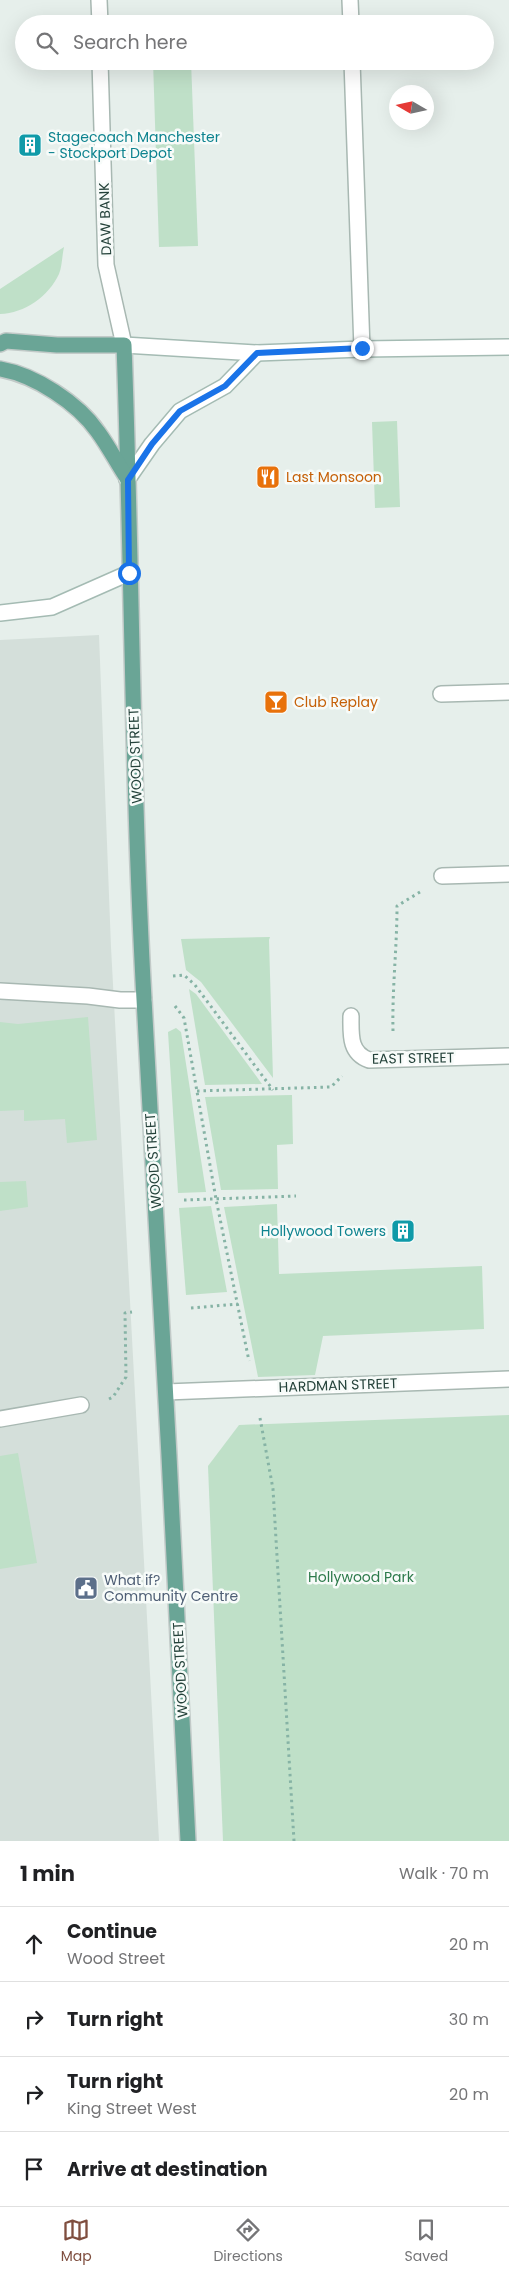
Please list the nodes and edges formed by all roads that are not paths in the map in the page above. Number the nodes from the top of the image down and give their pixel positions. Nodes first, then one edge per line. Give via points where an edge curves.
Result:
1 (99, 0) edge
2 (350, 0) edge
3 (100, 15) edge
4 (351, 15) edge
5 (100, 70) edge
6 (352, 70) edge
7 (0, 344) edge
8 (124, 345) junction
9 (509, 346) edge
10 (362, 348) junction
11 (257, 353) junction
12 (0, 369) edge
13 (128, 480) junction
14 (129, 573) junction
15 (0, 612) edge
16 (509, 692) edge
17 (441, 694) dead end
18 (509, 874) edge
19 (442, 876) road end
20 (0, 991) edge
21 (144, 1004) junction
22 (351, 1016) dead end
23 (509, 1056) edge
24 (509, 1379) edge
25 (166, 1392) junction
26 (81, 1405) dead end
27 (0, 1420) edge
28 (188, 1841) edge

1 - 3 street
2 - 4 street
5 - 8 street, DAW BANK via 106,265
6 - 10 street
7 - 8 main road via 6,340 57,345
8 - 11 street
8 - 13 main road, WOOD STREET
9 - 10 street
10 - 11 street
11 - 13 street via 225,386 180,411
12 - 13 main road via 18,372 61,396 98,431
13 - 14 main road, WOOD STREET
14 - 15 street via 52,607
14 - 21 main road, WOOD STREET
16 - 17 street
18 - 19 street
20 - 21 street via 88,996
21 - 25 main road, WOOD STREET
22 - 23 street, EAST STREET via 352,1043 360,1057 369,1060
24 - 25 street, HARDMAN STREET
25 - 28 main road, WOOD STREET
26 - 27 street

